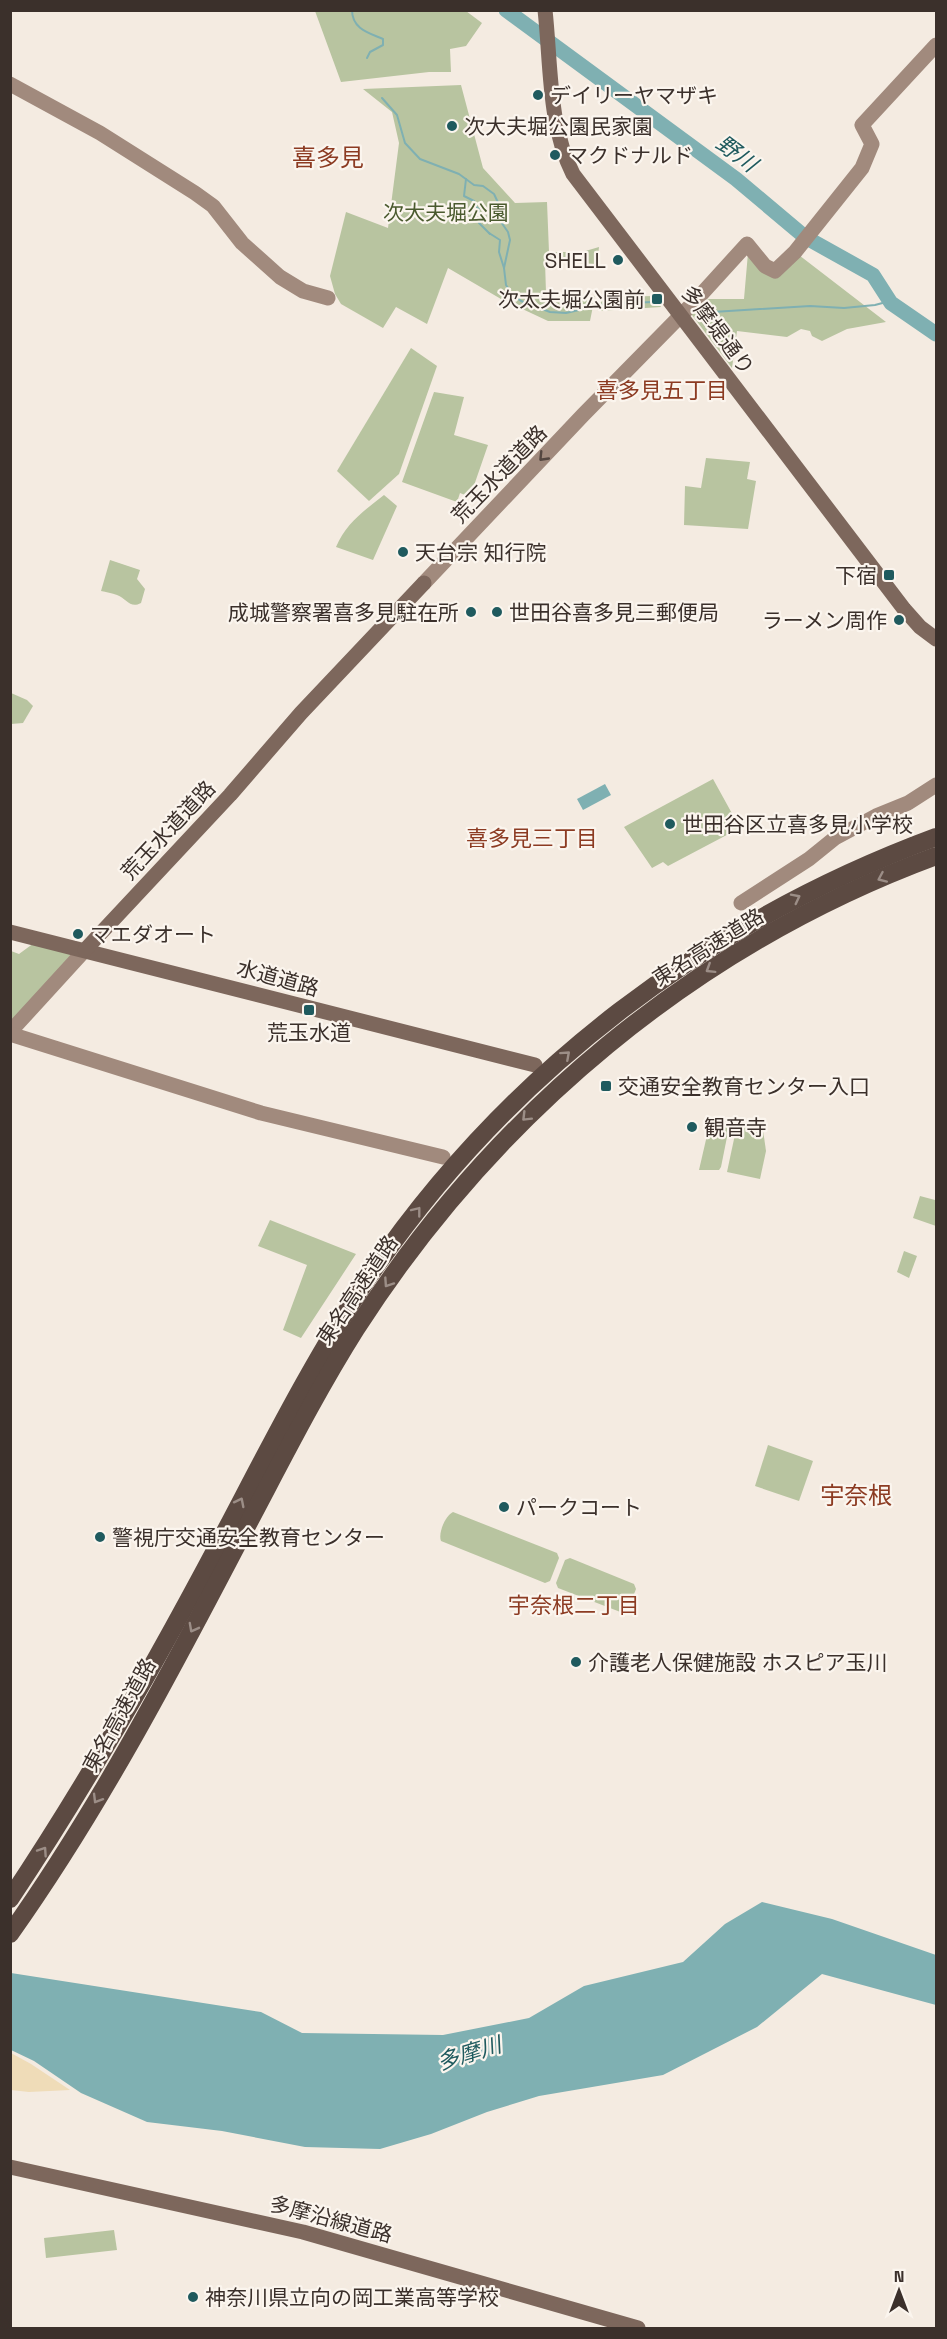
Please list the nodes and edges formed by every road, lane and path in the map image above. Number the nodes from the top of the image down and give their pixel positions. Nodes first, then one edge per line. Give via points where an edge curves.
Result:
1 (545, 14) edge
2 (936, 45) edge
3 (10, 84) edge
4 (328, 298) dead end
5 (680, 316) junction
6 (424, 583) joint
7 (936, 639) edge
8 (936, 785) edge
9 (936, 837) edge
10 (936, 856) edge
11 (741, 903) dead end
12 (10, 932) edge
13 (85, 950) junction
14 (10, 1033) edge
15 (535, 1065) dead end
16 (443, 1157) dead end
17 (10, 1899) edge
18 (10, 1934) edge
19 (10, 2167) edge
20 (638, 2328) edge

1 - 5 main road, 多摩堤通り via 565,158
2 - 5 street, 荒玉水道道路 via 861,125 872,144 862,168 795,252 775,271 765,266 747,244
3 - 4 street via 100,133 195,193 213,206 242,243 280,277 303,291
5 -> 6 street, 荒玉水道道路
5 - 7 main road, 多摩堤通り via 904,609
6 - 13 main road, 荒玉水道道路
8 - 11 street via 835,838
17 -> 9 highway, 東名高速道路 via 62,1822 136,1695 338,1325 382,1258 441,1182 542,1076 663,978 797,898
10 -> 18 highway, 東名高速道路 via 784,924 681,988 582,1065 500,1144 456,1193 409,1251 328,1376 153,1703 68,1848
12 - 13 main road, 水道道路
13 - 14 street, 荒玉水道道路
13 - 15 main road, 水道道路
14 - 16 street via 261,1113
19 - 20 main road, 多摩沿線道路 via 303,2232

